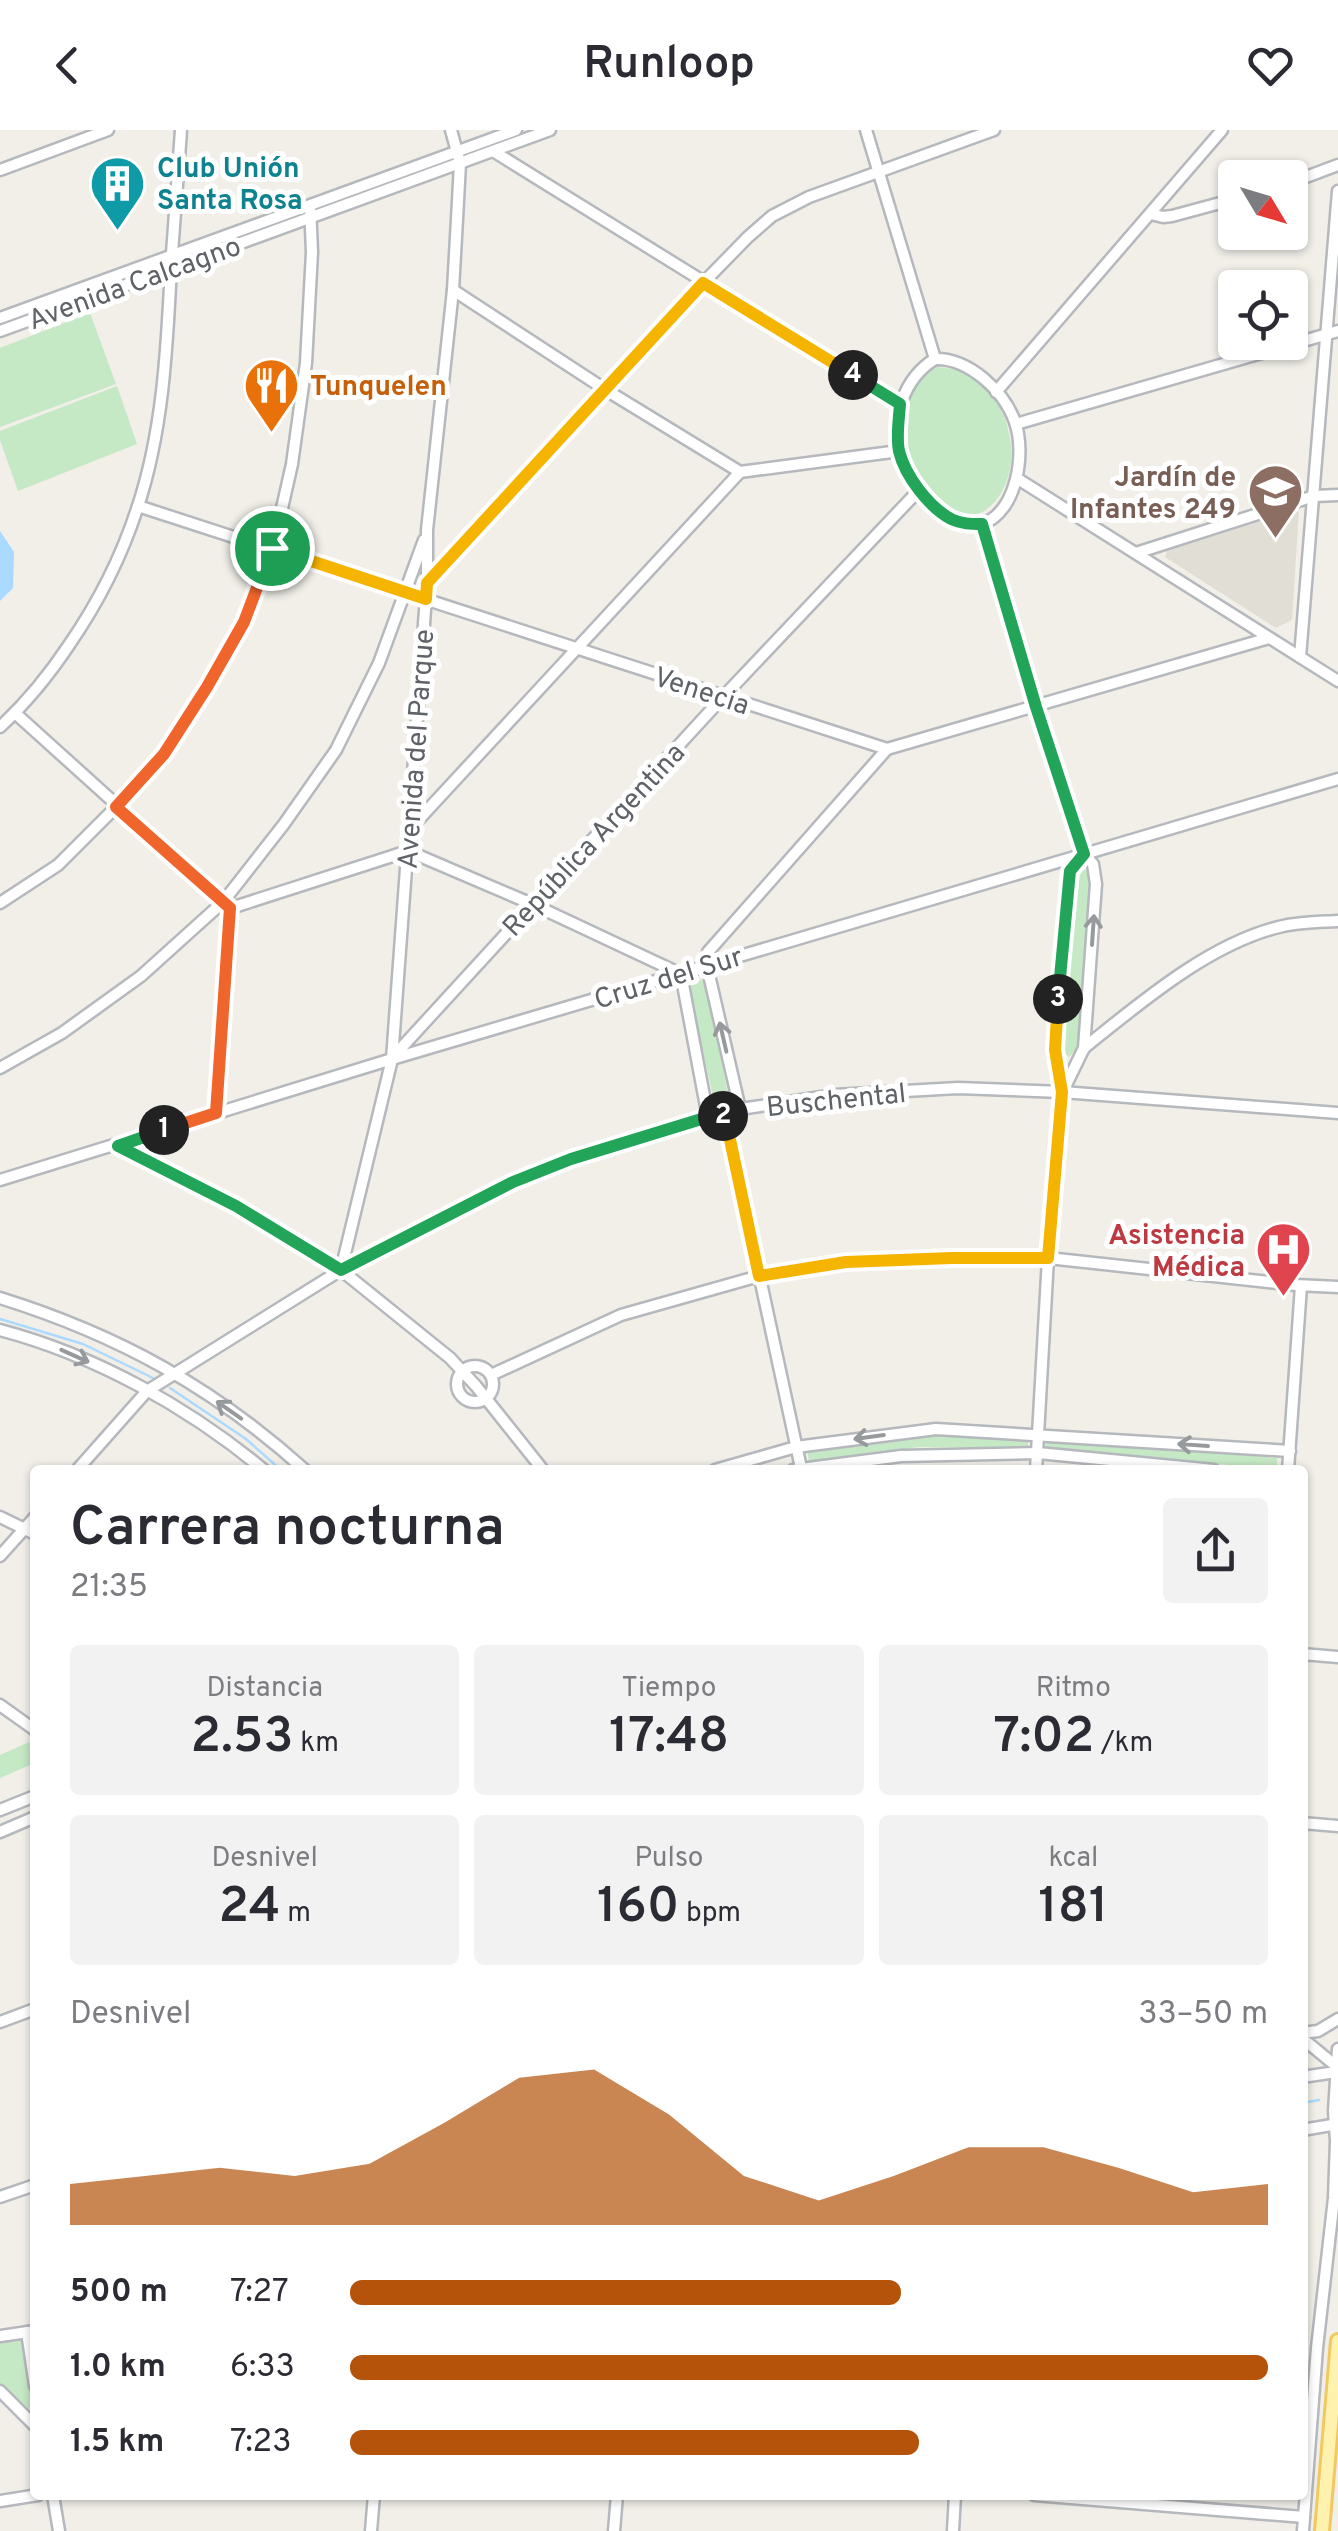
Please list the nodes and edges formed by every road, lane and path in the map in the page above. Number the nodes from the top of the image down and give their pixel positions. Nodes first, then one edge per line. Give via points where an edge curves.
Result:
1 (108, 130) edge
2 (181, 130) edge
3 (442, 130) edge
4 (516, 130) edge
5 (550, 130) edge
6 (866, 130) edge
7 (994, 130) edge
8 (1222, 130) edge
9 (452, 134) edge
10 (494, 150) junction
11 (458, 158) junction
12 (1338, 165) edge
13 (0, 170) edge
14 (878, 171) junction
15 (1308, 177) edge
16 (1338, 191) edge
17 (1218, 204) edge
18 (310, 212) junction
19 (1151, 214) junction
20 (172, 255) junction
21 (171, 268) junction
22 (703, 283) junction
23 (453, 290) junction
24 (0, 318) edge
25 (0, 331) edge
26 (1332, 332) edge
27 (935, 359) junction
28 (606, 390) junction
29 (996, 392) junction
30 (900, 404) junction
31 (1016, 424) junction
32 (899, 452) junction
33 (740, 472) junction
34 (1018, 479) junction
35 (919, 490) junction
36 (1338, 495) edge
37 (1314, 496) junction
38 (138, 506) junction
39 (982, 524) junction
40 (427, 530) junction
41 (272, 548) junction
42 (1136, 554) junction
43 (427, 583) junction
44 (405, 593) junction
45 (426, 599) junction
46 (1270, 638) junction
47 (575, 648) junction
48 (1300, 657) junction
49 (1338, 681) edge
50 (723, 697) junction
51 (1036, 707) junction
52 (16, 713) junction
53 (0, 727) edge
54 (888, 749) junction
55 (1338, 778) edge
56 (116, 807) junction
57 (410, 829) junction
58 (408, 851) junction
59 (1084, 854) junction
60 (0, 903) edge
61 (532, 904) junction
62 (227, 905) junction
63 (1338, 921) edge
64 (707, 966) junction
65 (680, 974) junction
66 (1084, 1048) junction
67 (392, 1059) junction
68 (0, 1068) edge
69 (1062, 1092) junction
70 (740, 1109) junction
71 (1338, 1112) edge
72 (216, 1113) junction
73 (725, 1116) junction
74 (708, 1117) junction
75 (118, 1146) junction
76 (0, 1180) edge
77 (1048, 1258) junction
78 (341, 1270) junction
79 (759, 1276) junction
80 (1301, 1286) junction
81 (1338, 1287) edge
82 (0, 1298) edge
83 (0, 1330) edge
84 (462, 1372) junction
85 (177, 1374) junction
86 (491, 1375) junction
87 (147, 1391) junction
88 (486, 1398) junction
89 (1038, 1435) junction
90 (796, 1446) junction
91 (1038, 1452) junction
92 (1290, 1452) junction
93 (81, 1465) edge
94 (258, 1465) edge
95 (299, 1465) edge
96 (539, 1465) edge
97 (732, 1465) edge
98 (797, 1465) edge
99 (834, 1465) edge
100 (1037, 1465) edge
101 (1165, 1465) edge
102 (1289, 1465) edge
103 (0, 1517) edge
104 (30, 1532) edge
105 (0, 1556) edge
106 (1308, 1654) edge
107 (1338, 1657) edge
108 (0, 1705) edge
109 (30, 1726) edge
110 (30, 1798) edge
111 (0, 1810) edge
112 (30, 1820) edge
113 (1308, 1824) edge
114 (1338, 1826) edge
115 (0, 1832) edge
116 (30, 2011) edge
117 (1338, 2020) edge
118 (0, 2022) edge
119 (1308, 2036) edge
120 (1308, 2044) edge
121 (1338, 2049) edge
122 (1336, 2069) edge
123 (1308, 2076) edge
124 (1337, 2124) edge
125 (1308, 2129) edge
126 (30, 2187) edge
127 (0, 2197) edge
128 (1336, 2200) edge
129 (30, 2332) edge
130 (0, 2336) edge
131 (1338, 2341) edge
132 (1308, 2347) edge
133 (1317, 2348) junction
134 (0, 2391) edge
135 (30, 2421) edge
136 (1308, 2464) edge
137 (30, 2496) edge
138 (54, 2500) edge
139 (374, 2500) edge
140 (617, 2500) edge
141 (956, 2500) edge
142 (1098, 2500) edge
143 (1305, 2500) edge
144 (0, 2501) edge
145 (1304, 2516) junction
146 (59, 2531) edge
147 (371, 2531) edge
148 (614, 2531) edge
149 (953, 2531) edge
150 (1303, 2531) edge
151 (1322, 2531) edge

1 - 13 street
2 - 20 street
3 - 9 street
4 - 11 street, Avenida Calcagno
5 - 10 street, Avenida Calcagno
6 - 14 street
7 - 14 street
8 - 19 street
9 - 11 street, Avenida del Parque
10 - 11 street, Avenida Calcagno
10 - 22 street
11 - 18 street, Avenida Calcagno
11 - 23 street, Avenida del Parque
12 - 15 street
14 - 22 street via 772,216
14 - 27 street
16 - 26 street
17 - 19 street via 1172,216
18 - 20 street, Avenida Calcagno
18 - 21 street, Avenida Calcagno
18 - 41 street via 306,363
19 - 29 street
20 - 21 street
20 - 24 street, Avenida Calcagno
21 - 25 street, Avenida Calcagno
21 - 38 street via 160,405
22 - 28 street
22 - 30 street
23 - 28 street
23 - 40 street, Avenida del Parque
26 - 31 street
26 - 37 street
27 - 29 street via 969,368
27 - 30 street via 916,373
28 - 33 street
28 - 43 street
29 - 31 street
30 - 32 street
31 - 34 street
32 - 33 street
32 - 35 street
33 - 47 street
34 - 39 street via 1000,511
34 - 42 street
35 - 39 street via 952,519
35 - 50 street, República Argentina
36 - 37 street
37 - 42 street
37 - 48 street
38 - 41 street, Venecia
38 - 52 street via 90,614
39 - 51 street
40 - 43 street, Avenida del Parque
40 - 44 street
41 - 44 street, Venecia
41 - 56 street via 244,622 207,687 164,754
42 - 46 street
43 - 45 street, Avenida del Parque
44 - 45 street, Venecia
44 - 62 street via 336,750
45 - 47 street, Venecia
45 - 57 street, Avenida del Parque
46 - 48 street
46 - 51 street
47 - 50 street, Venecia
47 - 57 street
48 - 49 street
50 - 54 street, Venecia
50 - 61 street, República Argentina
51 - 54 street
51 - 59 street
52 - 53 street
52 - 56 street
54 - 64 street via 714,944
55 - 59 street, Cruz del Sur
56 - 60 street via 58,864
56 - 62 street
57 - 58 street, Avenida del Parque
58 - 61 street
58 - 62 street
58 - 67 street, Avenida del Parque
59 - 64 street, Cruz del Sur
66 -> 59 street via 1096,884
59 - 69 street via 1070,871 1066,892 1055,1050
61 - 65 street
61 - 67 street, República Argentina
62 - 68 street via 62,1033
62 - 72 street
63 - 66 street via 1283,926 1242,941 1188,968
64 - 65 street, Cruz del Sur
70 -> 64 street
65 - 67 street, Cruz del Sur
65 - 74 street
66 - 69 street
67 - 72 street, Cruz del Sur
67 - 78 street, Avenida del Parque
69 - 70 street, Buschental via 958,1088
69 - 71 street, Buschental
69 - 77 street
70 - 73 street, Buschental
72 - 75 street, Cruz del Sur
73 - 74 street, Buschental
73 - 79 street
74 - 78 street, Buschental via 513,1182
75 - 76 street, Cruz del Sur
75 - 78 street
77 - 79 street via 846,1262
77 - 80 street
77 - 89 street
78 - 84 street
78 - 85 street, Buschental
79 - 86 street via 621,1315
79 - 90 street
80 - 81 street
80 - 92 street
82 - 85 street via 94,1331
83 -> 87 street via 70,1353
84 - 86 street via 480,1366
84 - 88 street
84 - 88 street via 462,1396 473,1402
85 - 87 street, Buschental
95 -> 85 street
86 - 88 street
87 - 93 street, Buschental
87 - 94 street
88 - 96 street
89 -> 90 street via 936,1428
89 - 91 street
92 -> 89 street
90 - 97 street
90 - 98 street
91 - 99 street
91 - 100 street
91 - 101 street
92 - 102 street
103 - 104 street
104 - 105 street
106 - 107 street
108 - 109 street
110 - 111 street
112 - 115 street
113 - 114 street
116 - 118 street
117 - 119 street
120 - 122 street
121 - 122 street
122 - 123 street
122 - 124 street
124 - 125 street
124 - 128 street
126 - 127 street
128 - 133 street
129 - 130 street
131 - 151 main road
132 - 133 street
133 - 136 street
134 - 135 street
137 - 144 street
138 - 146 street
139 - 147 street
140 - 148 street
141 - 149 street
142 - 145 street
143 - 145 street
145 - 150 street

